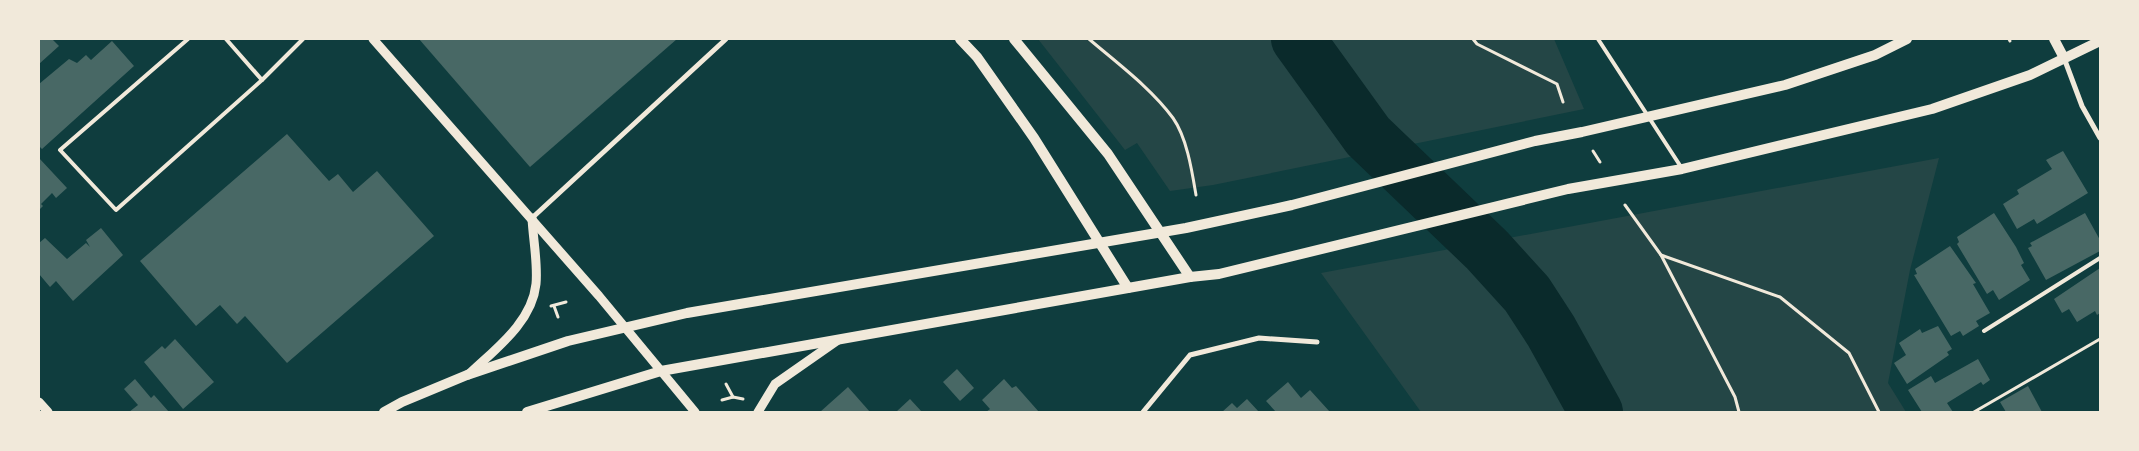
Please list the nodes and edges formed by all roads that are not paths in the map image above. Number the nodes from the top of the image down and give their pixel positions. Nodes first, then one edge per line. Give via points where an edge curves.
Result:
1 (188, 39) edge
2 (226, 39) edge
3 (303, 39) edge
4 (373, 39) edge
5 (726, 39) edge
6 (960, 39) edge
7 (1014, 39) edge
8 (1598, 39) edge
9 (1907, 39) edge
10 (2054, 39) edge
11 (2100, 41) edge
12 (2064, 58) junction
13 (262, 80) junction
14 (1647, 117) junction
15 (2100, 138) edge
16 (1682, 169) junction
17 (532, 218) junction
18 (1160, 232) junction
19 (1098, 243) junction
20 (2100, 258) edge
21 (1190, 277) junction
22 (1128, 288) junction
23 (626, 327) junction
24 (1984, 331) dead end
25 (840, 339) junction
26 (1317, 342) dead end
27 (661, 371) junction
28 (467, 375) junction
29 (39, 402) edge
30 (48, 412) edge
31 (384, 412) edge
32 (527, 412) edge
33 (695, 412) edge
34 (758, 412) edge
35 (1144, 412) edge

1 - 13 lane via 60,150 116,210
2 - 13 lane
3 - 13 lane
4 - 17 street
5 - 17 street
6 - 19 main road via 977,57 1034,138
7 - 18 main road via 1108,154
8 - 14 lane
9 - 14 main road via 1875,55 1785,85
10 - 12 main road
11 - 12 main road
12 - 15 street via 2082,106
12 - 16 main road via 2030,75 1932,109
14 - 16 lane
14 - 18 main road via 1535,141 1292,205
16 - 21 main road via 1568,189 1219,274
17 - 23 street
17 - 28 street via 536,284 530,302 516,329
18 - 19 main road
18 - 21 main road
19 - 22 main road
19 - 23 main road
20 - 24 lane
21 - 22 main road
22 - 25 main road
23 - 27 street
23 - 28 main road via 568,341
25 - 27 main road
25 - 34 street via 775,384
26 - 35 street via 1260,338 1190,355
27 - 32 main road
27 - 33 street
28 - 31 main road
29 - 30 street

